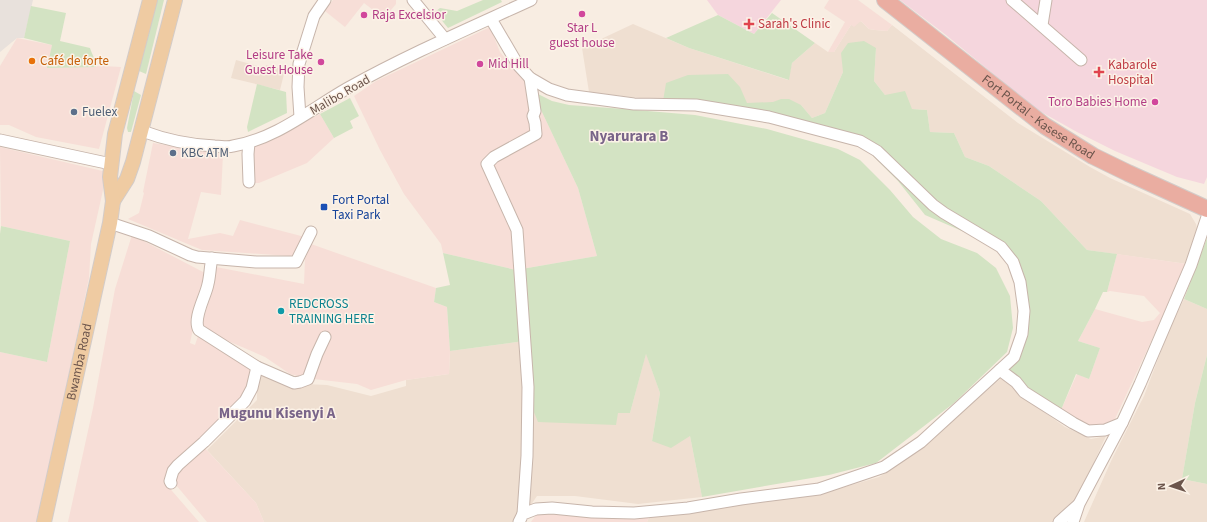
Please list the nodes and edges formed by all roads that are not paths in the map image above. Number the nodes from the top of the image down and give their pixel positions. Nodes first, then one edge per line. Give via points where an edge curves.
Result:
1 (150, 0) edge
2 (175, 0) edge
3 (325, 0) edge
4 (413, 0) edge
5 (531, 0) edge
6 (884, 0) edge
7 (1012, 0) edge
8 (1046, 0) edge
9 (491, 19) junction
10 (1042, 25) junction
11 (445, 39) junction
12 (1081, 60) dead end
13 (530, 78) junction
14 (300, 117) junction
15 (142, 131) junction
16 (0, 140) edge
17 (249, 143) junction
18 (111, 164) junction
19 (249, 182) dead end
20 (113, 201) junction
21 (1207, 209) edge
22 (1207, 217) edge
23 (110, 223) junction
24 (311, 232) dead end
25 (212, 258) junction
26 (325, 337) dead end
27 (257, 367) junction
28 (1000, 370) junction
29 (1122, 423) junction
30 (171, 483) dead end
31 (1080, 504) junction
32 (521, 518) edge
33 (44, 522) edge
34 (1059, 522) edge
35 (1073, 522) edge

1 - 18 main road, Bwamba Road via 115,134
2 - 15 main road, Bwamba Road
3 - 14 street via 314,16 299,64
4 - 11 street
5 - 9 street, Malibo Road
6 - 21 highway, Fort Portal - Kasese Road via 1045,126 1128,174
7 - 10 street
8 - 10 street
9 - 11 street, Malibo Road
9 - 13 street via 518,65
10 - 12 street
11 - 14 street, Malibo Road via 349,88
13 - 28 street via 567,95 634,104 696,105 769,117 860,141 877,151 933,205 1001,247 1013,262 1020,282 1024,312 1022,334 1014,357
13 - 32 street via 535,111 532,116 536,134 494,157 487,164 517,230 528,387 527,456
14 - 17 street, Malibo Road via 285,127
15 - 17 street, Malibo Road via 184,144 231,147
15 - 20 main road, Bwamba Road via 127,179
16 - 18 street
17 - 19 street
18 - 20 main road, Bwamba Road
20 - 23 main road, Bwamba Road
22 - 29 street via 1191,265
23 - 25 street via 149,236 190,255
23 - 33 main road, Bwamba Road
24 - 25 street via 296,262
25 - 27 street via 208,284 198,316 198,328
26 - 27 street via 308,379 294,383
27 - 30 street via 245,401 178,465 170,478
28 - 29 street via 1024,392 1088,431 1105,430
28 - 32 street via 921,442 884,467 819,489 634,513 536,509
29 - 31 street
31 - 34 street
31 - 35 street

